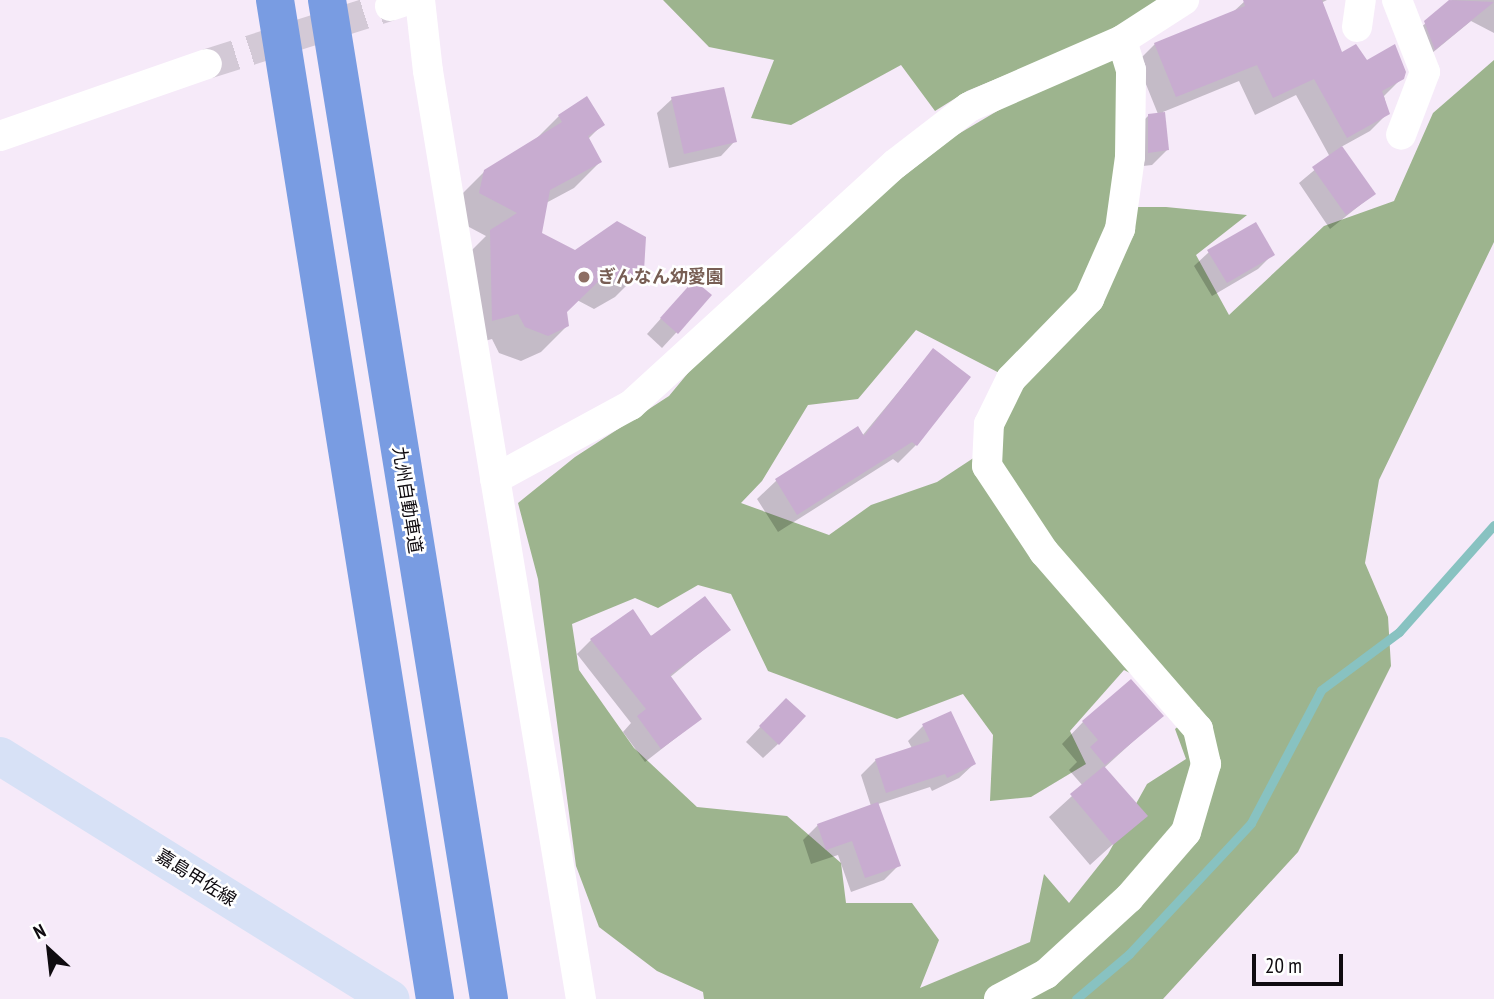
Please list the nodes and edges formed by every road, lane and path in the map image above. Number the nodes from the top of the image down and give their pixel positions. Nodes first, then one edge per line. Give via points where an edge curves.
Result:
1 (275, 0) edge
2 (327, 0) edge
3 (420, 0) edge
4 (1184, 0) edge
5 (1397, 0) edge
6 (1122, 40) junction
7 (207, 64) tunnel mouth
8 (1401, 135) dead end
9 (0, 136) edge
10 (495, 479) junction
11 (0, 756) edge
12 (391, 999) edge
13 (435, 999) edge
14 (489, 999) edge
15 (581, 999) edge
16 (999, 999) edge

1 - 13 highway
2 - 14 highway, 九州自動車道
3 - 10 street
4 - 6 street
5 - 8 street via 1425,72
6 - 10 street via 969,107 895,164 631,405
6 - 16 street via 1131,70 1130,145 1120,229 1089,299 1011,379 989,424 987,466 1044,552 1198,729 1206,764 1186,832 1129,898 1046,974
7 - 9 street
10 - 15 street
11 - 12 main road, 嘉島甲佐線

